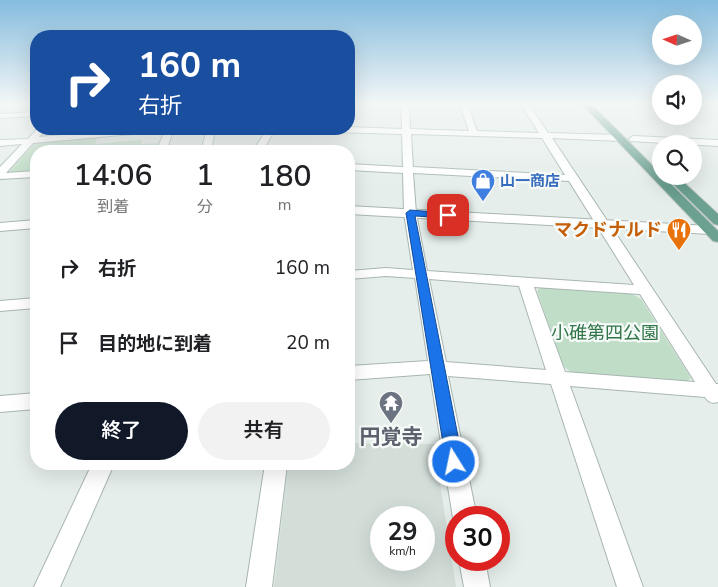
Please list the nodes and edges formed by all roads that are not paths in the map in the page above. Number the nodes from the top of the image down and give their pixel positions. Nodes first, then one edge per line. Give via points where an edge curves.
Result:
1 (385, 130) edge
2 (473, 130) edge
3 (541, 130) edge
4 (612, 130) edge
5 (624, 130) edge
6 (406, 131) junction
7 (474, 134) junction
8 (36, 135) edge
9 (80, 135) edge
10 (545, 136) junction
11 (620, 138) junction
12 (633, 139) junction
13 (31, 141) junction
14 (0, 143) edge
15 (718, 143) edge
16 (652, 158) edge
17 (355, 167) edge
18 (408, 170) junction
19 (30, 174) edge
20 (0, 175) edge
21 (572, 178) junction
22 (678, 185) edge
23 (355, 210) edge
24 (410, 213) junction
25 (30, 224) edge
26 (602, 224) junction
27 (0, 227) edge
28 (716, 230) edge
29 (421, 274) junction
30 (355, 275) edge
31 (526, 282) junction
32 (645, 290) junction
33 (30, 304) edge
34 (0, 306) edge
35 (438, 368) junction
36 (355, 374) edge
37 (558, 378) junction
38 (716, 394) edge
39 (30, 402) edge
40 (0, 404) edge
41 (100, 470) edge
42 (275, 470) edge
43 (463, 506) edge
44 (474, 571) edge
45 (47, 587) edge
46 (259, 587) edge
47 (477, 587) edge
48 (630, 587) edge

1 - 6 street
2 - 7 street
3 - 10 street
4 - 11 main road
5 - 12 main road
6 - 7 street
6 - 18 street
7 - 10 street
8 - 13 street
9 - 13 street
10 - 11 street
10 - 21 street
11 - 28 main road
12 - 15 street
12 - 16 main road
13 - 14 street
13 - 20 street
17 - 18 street
18 - 21 street
18 - 24 street
19 - 20 street
21 - 26 street
22 - 28 main road
23 - 24 street
24 - 26 street
24 - 29 street
25 - 27 street
26 - 28 street
26 - 32 street
29 - 30 street
29 - 31 street
29 - 35 street
31 - 32 street
31 - 37 street
32 - 38 street
33 - 34 street
35 - 36 street
35 - 37 street
35 - 43 street
37 - 38 street
37 - 48 street
39 - 40 street
41 - 45 street
42 - 46 street
44 - 47 street

